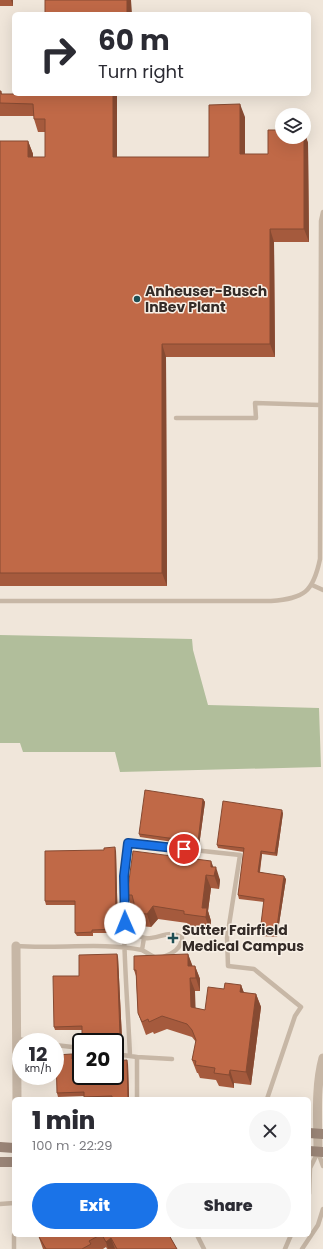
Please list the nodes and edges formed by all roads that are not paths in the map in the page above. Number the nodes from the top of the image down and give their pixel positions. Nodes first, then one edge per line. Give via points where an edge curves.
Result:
1 (323, 212) edge
2 (320, 405) junction
3 (176, 418) dead end
4 (312, 585) junction
5 (323, 590) edge
6 (0, 601) edge
7 (125, 923) junction
8 (144, 938) junction
9 (16, 946) joint
10 (125, 946) junction
11 (142, 950) junction
12 (17, 1033) edge
13 (124, 1055) edge
14 (130, 1056) junction
15 (137, 1057) junction
16 (323, 1058) edge
17 (172, 1059) dead end
18 (17, 1085) edge
19 (17, 1097) edge
20 (137, 1097) edge
21 (269, 1097) edge
22 (317, 1134) edge
23 (0, 1147) edge
24 (12, 1148) edge
25 (317, 1151) edge
26 (0, 1162) edge
27 (12, 1162) edge
28 (311, 1166) edge
29 (323, 1166) edge
30 (12, 1203) edge
31 (0, 1204) edge
32 (323, 1209) edge
33 (311, 1236) edge
34 (14, 1237) edge
35 (198, 1237) edge
36 (290, 1237) edge
37 (310, 1237) edge
38 (14, 1249) edge
39 (204, 1249) edge
40 (285, 1249) edge
41 (302, 1249) edge

1 - 2 lane
2 - 3 lane via 255,403 256,418
2 - 4 lane via 320,559
4 - 5 lane
4 - 6 lane via 291,598 271,601
7 - 8 lane
7 - 10 lane
7 - 21 lane via 124,876 128,843 240,855 227,938 228,966 254,969 301,1007 295,1016
8 - 11 lane
8 - 11 lane via 172,934 182,938 179,947 164,956 155,958
9 - 10 lane
9 - 12 street
10 - 11 lane
10 - 14 lane
13 - 14 lane
14 - 15 lane
15 - 17 lane
15 - 20 lane
16 - 22 street via 319,1071
18 - 19 street
22 - 25 street
23 - 24 main road
25 - 28 lane
25 - 29 lane
26 - 27 main road
30 - 31 lane
32 - 33 lane via 318,1225
34 - 38 lane
35 - 39 lane
36 - 40 lane
37 - 41 lane

